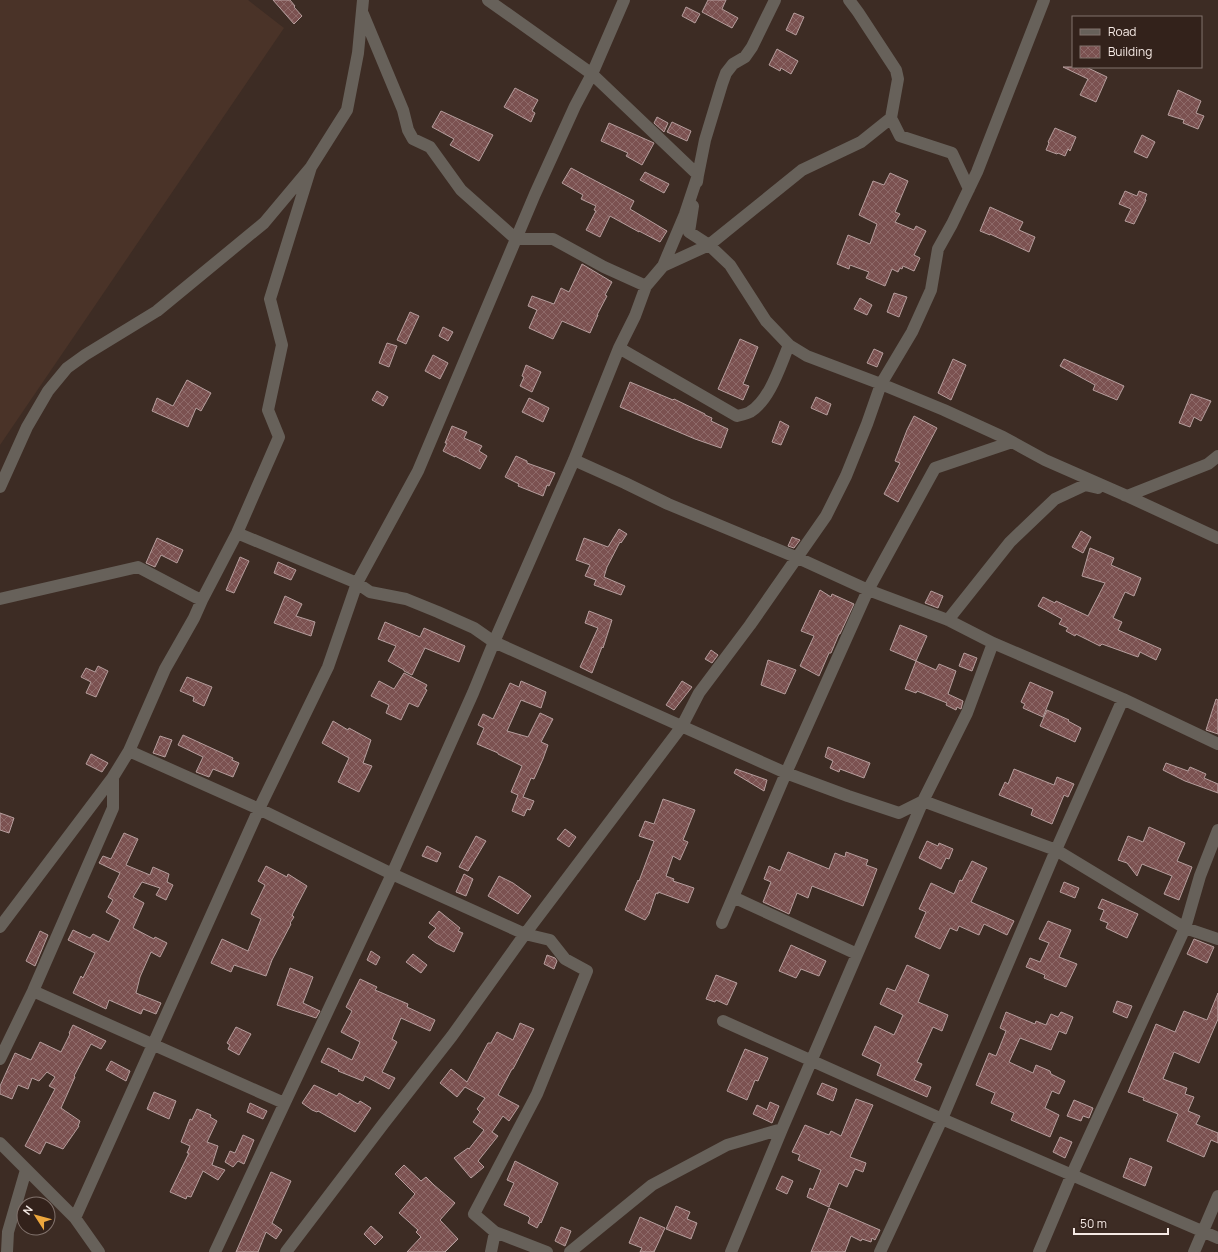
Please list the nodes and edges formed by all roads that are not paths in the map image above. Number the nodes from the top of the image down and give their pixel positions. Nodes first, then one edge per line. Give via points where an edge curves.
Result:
1 (363, 0) edge
2 (488, 0) edge
3 (624, 0) edge
4 (775, 0) edge
5 (849, 0) edge
6 (1044, 0) edge
7 (362, 13) junction
8 (592, 74) junction
9 (891, 118) junction
10 (311, 167) junction
11 (698, 175) junction
12 (969, 189) junction
13 (516, 239) junction
14 (709, 245) junction
15 (663, 266) junction
16 (646, 286) junction
17 (790, 345) junction
18 (619, 348) junction
19 (881, 384) junction
20 (1012, 442) junction
21 (1218, 456) edge
22 (574, 460) junction
23 (0, 487) edge
24 (1127, 496) junction
25 (237, 533) junction
26 (1218, 538) edge
27 (798, 558) junction
28 (357, 583) junction
29 (868, 590) junction
30 (0, 599) edge
31 (202, 600) junction
32 (948, 620) junction
33 (494, 642) junction
34 (993, 643) junction
35 (1123, 699) junction
36 (682, 726) junction
37 (1218, 744) edge
38 (129, 751) junction
39 (786, 773) junction
40 (113, 777) junction
41 (924, 801) junction
42 (259, 809) junction
43 (1218, 830) edge
44 (1056, 850) junction
45 (392, 874) junction
46 (733, 897) junction
47 (722, 923) dead end
48 (0, 927) edge
49 (1185, 928) junction
50 (525, 934) junction
51 (1218, 939) edge
52 (857, 954) junction
53 (33, 991) junction
54 (723, 1021) dead end
55 (153, 1045) junction
56 (0, 1059) edge
57 (812, 1060) junction
58 (284, 1103) junction
59 (942, 1119) junction
60 (782, 1129) junction
61 (0, 1143) edge
62 (26, 1170) junction
63 (1072, 1174) junction
64 (1218, 1196) edge
65 (75, 1218) junction
66 (1202, 1231) junction
67 (495, 1232) junction
68 (1218, 1238) edge
69 (7, 1252) edge
70 (99, 1252) edge
71 (215, 1252) edge
72 (286, 1252) edge
73 (491, 1252) edge
74 (547, 1252) edge
75 (570, 1252) edge
76 (731, 1252) edge
77 (880, 1252) edge
78 (1039, 1252) edge
79 (1194, 1252) edge

1 - 7 street
2 - 8 street
3 - 8 street
4 - 11 street via 752,47 726,74 705,140
5 - 9 street via 896,70 898,79
6 - 12 street
7 - 10 street via 358,53 347,110
7 - 13 street via 413,139 430,147 461,190
8 - 11 street
8 - 13 street via 575,106
9 - 12 street via 900,136 952,153
9 - 14 street via 861,142 802,170
10 - 23 street via 264,223 157,311 67,368 48,391 27,427
10 - 25 street via 270,299 282,345 268,410 279,437
11 - 14 street via 689,232
11 - 15 street
12 - 19 street via 938,250 931,290 915,325
13 - 16 street via 553,239
13 - 28 street via 418,471
14 - 15 street
14 - 17 street via 730,265 766,322
15 - 16 street
16 - 18 street
17 - 18 street via 766,397 748,413 737,416
17 - 19 street via 807,356
18 - 22 street
19 - 20 street
19 - 27 street via 846,476 826,516
20 - 24 street via 1045,460
20 - 29 street via 935,468
21 - 24 street via 1208,464
22 - 27 street via 668,504
22 - 33 street
24 - 26 street
24 - 32 street via 1085,485 1055,499 1010,542
25 - 28 street
25 - 31 street
27 - 29 street
27 - 36 street via 699,693
28 - 33 street via 370,592 406,599 438,612 474,628
28 - 42 street via 328,667
29 - 32 street
29 - 39 street
30 - 31 street via 138,567
31 - 38 street via 165,669
32 - 34 street
33 - 36 street
33 - 45 street via 474,693
34 - 35 street
34 - 41 street via 968,713
35 - 37 street
35 - 44 street
36 - 39 street
36 - 50 street
38 - 40 street
38 - 42 street
39 - 41 street via 899,813
39 - 46 street
40 - 48 street
40 - 53 street via 113,808
41 - 44 street
41 - 52 street
42 - 45 street
42 - 55 street
43 - 49 street via 1200,876
44 - 49 street
44 - 59 street
45 - 50 street
45 - 58 street
46 - 47 street
46 - 52 street
49 - 51 street
49 - 63 street
50 - 67 street via 550,940 565,959 587,971 537,1094 474,1214
50 - 72 street via 452,1036
52 - 57 street
53 - 55 street
53 - 56 street
54 - 57 street
55 - 58 street
55 - 65 street
57 - 59 street
57 - 60 street
58 - 71 street
59 - 63 street
59 - 77 street
60 - 75 street via 727,1145 652,1185
60 - 76 street
61 - 62 street
62 - 65 street
62 - 69 street via 8,1232
63 - 66 street
63 - 78 street
64 - 66 street
65 - 70 street
66 - 68 street
66 - 79 street
67 - 73 street
67 - 74 street

